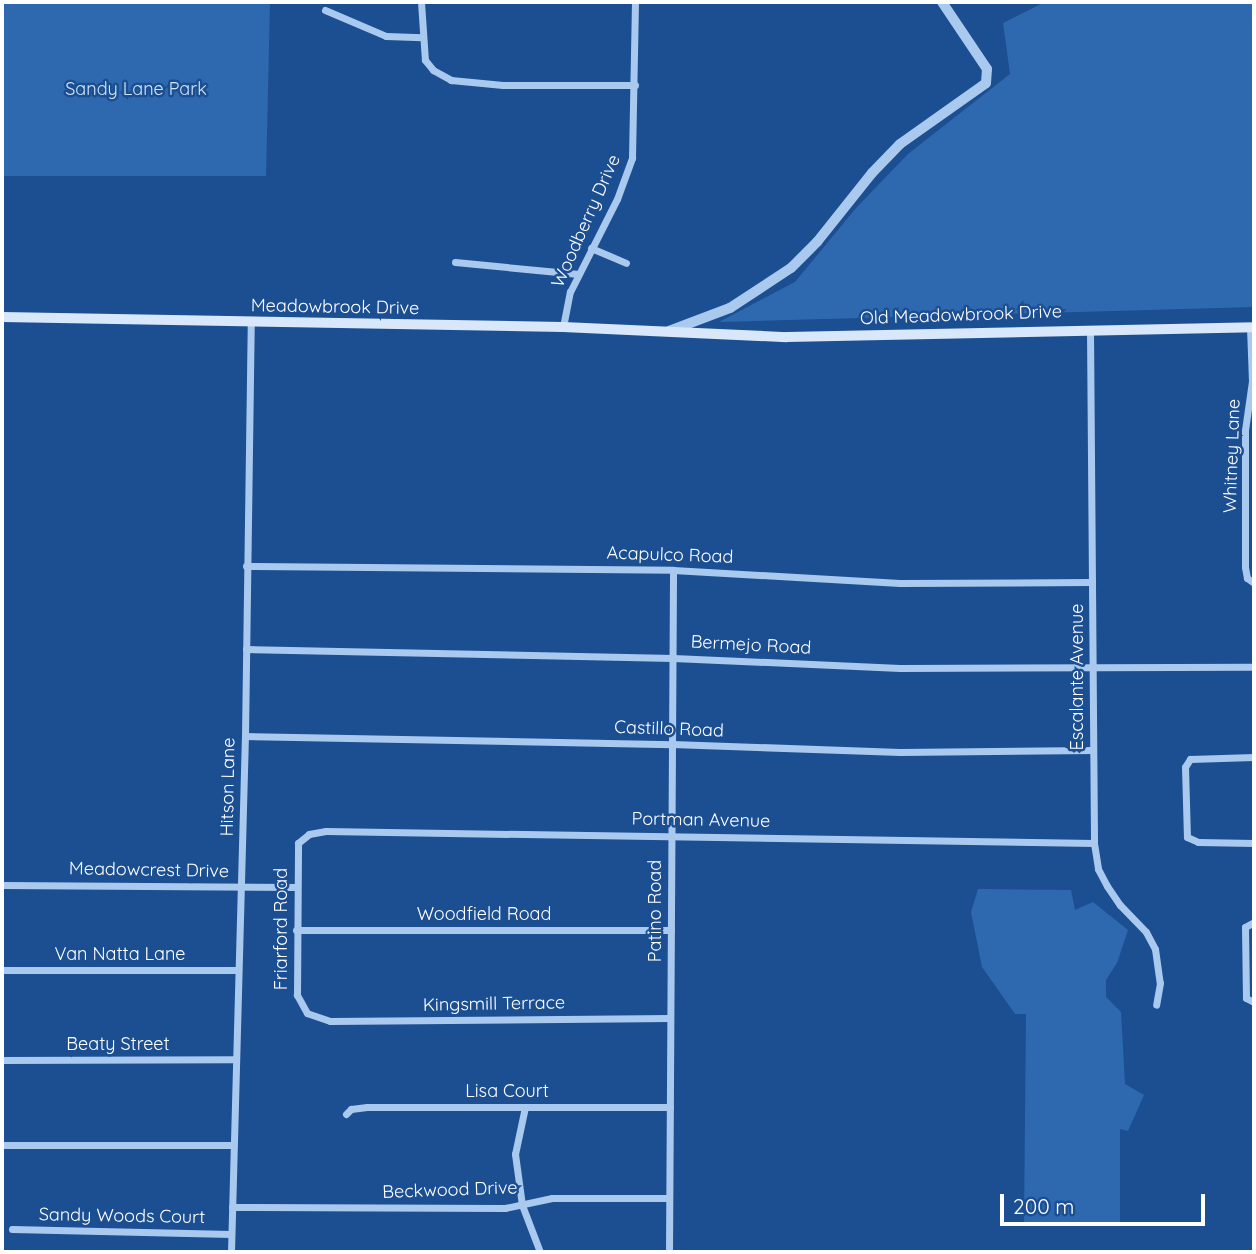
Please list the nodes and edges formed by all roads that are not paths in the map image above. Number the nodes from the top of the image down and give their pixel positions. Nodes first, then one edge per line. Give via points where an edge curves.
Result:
1 (421, 2) edge
2 (635, 2) edge
3 (942, 2) edge
4 (325, 10) dead end
5 (422, 37) junction
6 (635, 85) junction
7 (591, 248) junction
8 (455, 261) dead end
9 (626, 263) dead end
10 (578, 274) junction
11 (2, 317) edge
12 (251, 323) junction
13 (563, 327) junction
14 (1252, 327) edge
15 (1090, 330) junction
16 (668, 331) junction
17 (246, 566) junction
18 (673, 569) junction
19 (1092, 582) junction
20 (1254, 583) edge
21 (246, 649) junction
22 (673, 657) junction
23 (1093, 667) junction
24 (1254, 667) edge
25 (245, 736) junction
26 (672, 744) junction
27 (1093, 750) junction
28 (1254, 757) edge
29 (309, 834) joint
30 (671, 836) junction
31 (1094, 843) junction
32 (1254, 843) edge
33 (2, 885) edge
34 (241, 887) junction
35 (296, 887) junction
36 (1254, 922) edge
37 (296, 930) junction
38 (671, 930) junction
39 (2, 970) edge
40 (238, 970) junction
41 (1254, 1002) edge
42 (1156, 1005) dead end
43 (319, 1018) joint
44 (670, 1018) junction
45 (235, 1059) junction
46 (2, 1060) edge
47 (525, 1107) junction
48 (670, 1107) junction
49 (346, 1114) dead end
50 (2, 1145) edge
51 (233, 1145) junction
52 (669, 1198) junction
53 (522, 1205) junction
54 (232, 1207) junction
55 (12, 1229) dead end
56 (232, 1234) junction
57 (231, 1252) edge
58 (540, 1252) edge
59 (669, 1252) edge

1 - 5 street
2 - 6 street, Woodberry Drive
3 - 16 street via 987,69 988,79 901,144 791,268 730,308
4 - 5 street via 386,36
5 - 6 street via 429,66 451,80 503,85
6 - 7 street, Woodberry Drive via 632,158
7 - 9 street
7 - 10 street, Woodberry Drive
8 - 10 street
10 - 13 street, Woodberry Drive
11 - 12 main road, Meadowbrook Drive
12 - 13 main road, Meadowbrook Drive
12 - 17 street, Hitson Lane
13 - 16 main road, Meadowbrook Drive
14 - 15 main road, Old Meadowbrook Drive
14 - 20 street, Whitney Lane via 1252,381 1245,430 1245,568
15 - 16 main road, Old Meadowbrook Drive via 839,337
15 - 19 street, Escalante Avenue
17 - 18 street, Acapulco Road
17 - 21 street, Hitson Lane
18 - 19 street, Acapulco Road via 901,583
18 - 22 street, Patino Road
19 - 23 street, Escalante Avenue
21 - 22 street, Bermejo Road
21 - 25 street, Hitson Lane
22 - 23 street, Bermejo Road via 901,668
22 - 26 street, Patino Road
23 - 24 street, Bermejo Road
23 - 27 street, Escalante Avenue
25 - 26 street, Castillo Road
25 - 34 street, Hitson Lane
26 - 27 street, Castillo Road via 901,752
26 - 30 street, Patino Road
27 - 31 street, Escalante Avenue
28 - 32 street via 1190,759 1185,767 1187,837 1198,842
29 - 30 street, Portman Avenue
29 - 35 street, Friarford Road via 298,843
30 - 31 street, Portman Avenue
30 - 38 street, Patino Road
31 - 42 street, Escalante Avenue via 1098,869 1107,886 1155,949 1160,983
33 - 34 street, Meadowcrest Drive
34 - 35 street, Meadowcrest Drive
34 - 40 street, Hitson Lane
35 - 37 street, Friarford Road
36 - 41 street via 1245,927 1246,998
37 - 38 street, Woodfield Road
37 - 43 street, Friarford Road via 297,995 307,1013
38 - 44 street, Patino Road
39 - 40 street, Van Natta Lane
40 - 45 street, Hitson Lane
43 - 44 street, Kingsmill Terrace
44 - 48 street, Patino Road
45 - 46 street, Beaty Street
45 - 51 street, Hitson Lane
47 - 48 street, Lisa Court
47 - 49 street, Lisa Court via 366,1107
47 - 53 street via 515,1154
48 - 52 street, Patino Road
50 - 51 street
51 - 54 street, Hitson Lane
52 - 53 street, Beckwood Drive via 552,1198
52 - 59 street, Patino Road
53 - 54 street, Beckwood Drive
53 - 58 street
54 - 56 street, Hitson Lane
55 - 56 street, Sandy Woods Court
56 - 57 street, Hitson Lane

